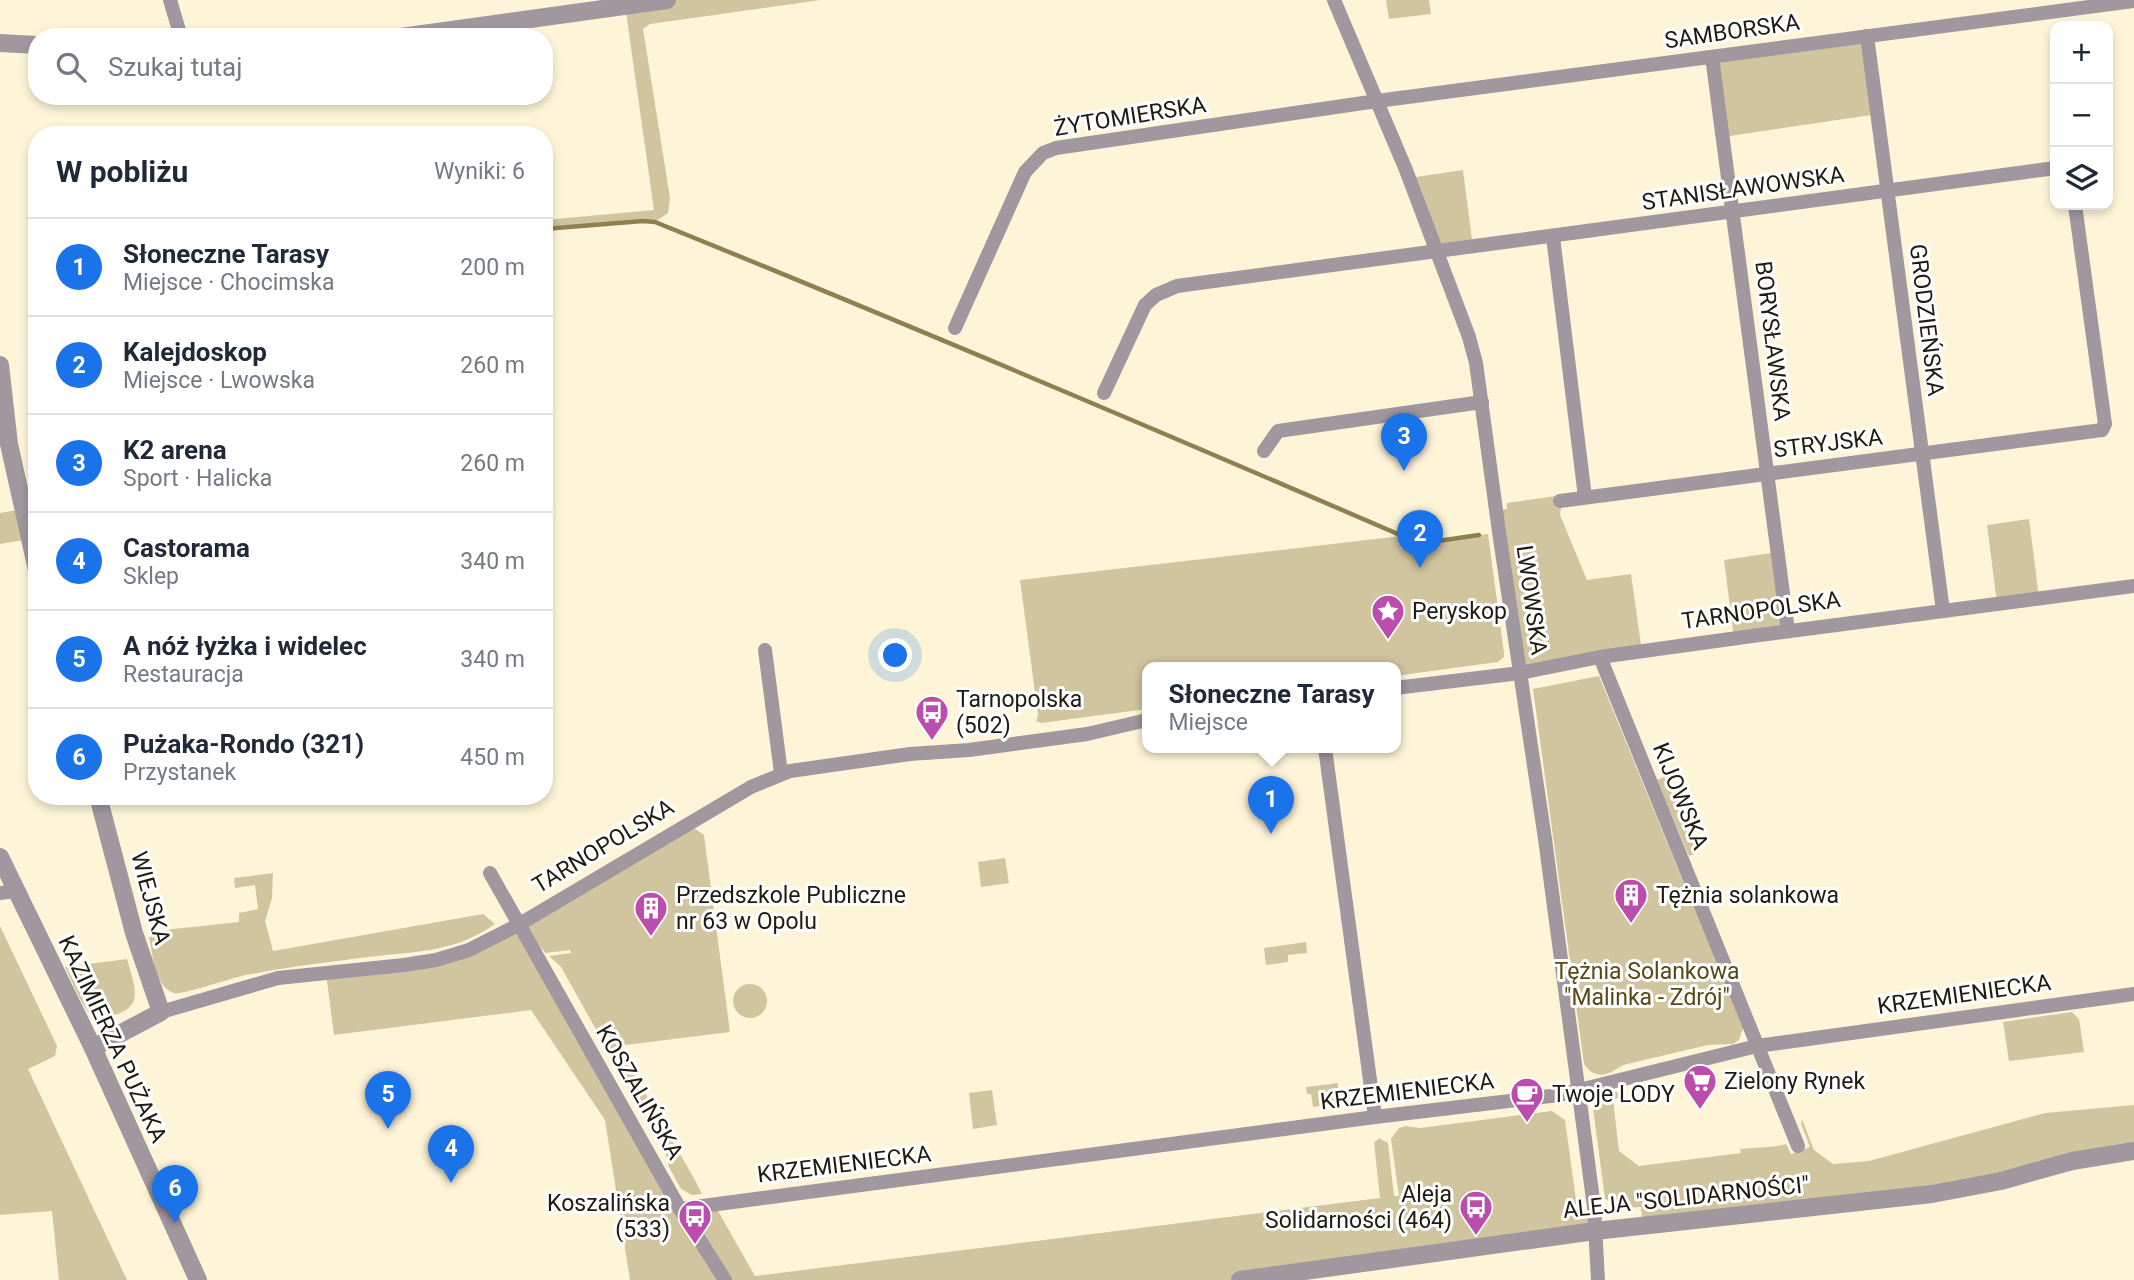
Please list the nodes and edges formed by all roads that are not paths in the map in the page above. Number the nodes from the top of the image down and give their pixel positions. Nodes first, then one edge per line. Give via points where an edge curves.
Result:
1 (170, 0) edge
2 (667, 0) edge
3 (1334, 0) edge
4 (2134, 1) edge
5 (178, 28) edge
6 (466, 28) edge
7 (1867, 36) junction
8 (0, 43) edge
9 (28, 45) edge
10 (1712, 57) junction
11 (1377, 101) junction
12 (2050, 169) edge
13 (1888, 191) junction
14 (2076, 210) edge
15 (1733, 212) junction
16 (1553, 237) junction
17 (1436, 252) junction
18 (955, 328) dead end
19 (0, 365) edge
20 (1104, 393) dead end
21 (1482, 402) junction
22 (1264, 451) dead end
23 (1922, 454) junction
24 (1768, 474) junction
25 (1585, 497) junction
26 (1560, 501) dead end
27 (28, 531) edge
28 (2134, 586) edge
29 (1943, 611) junction
30 (1788, 631) junction
31 (765, 650) dead end
32 (1600, 657) junction
33 (1520, 673) junction
34 (1401, 687) edge
35 (1142, 721) edge
36 (1326, 753) edge
37 (781, 773) junction
38 (100, 805) edge
39 (0, 857) edge
40 (490, 873) dead end
41 (8, 892) edge
42 (518, 925) junction
43 (2134, 994) edge
44 (161, 1012) junction
45 (1757, 1046) junction
46 (93, 1048) junction
47 (1577, 1091) junction
48 (1375, 1117) junction
49 (1798, 1146) dead end
50 (2134, 1151) edge
51 (680, 1209) junction
52 (1595, 1231) junction
53 (198, 1280) edge
54 (725, 1280) edge
55 (1240, 1280) edge
56 (1598, 1280) edge

1 - 5 street
2 - 6 street
3 - 11 street, LWOWSKA
4 - 7 street, SAMBORSKA
7 - 10 street, SAMBORSKA
7 - 13 street, GRODZIEŃSKA
8 - 9 street
10 - 11 street, SAMBORSKA
10 - 15 street, BORYSŁAWSKA
11 - 17 street, LWOWSKA
11 - 18 street, ŻYTOMIERSKA via 1043,153 1025,172
12 - 13 street, STANISŁAWOWSKA
13 - 15 street, STANISŁAWOWSKA
13 - 23 street, GRODZIEŃSKA
14 - 23 street, STRYJSKA via 2105,424 2102,430
15 - 16 street, STANISŁAWOWSKA
15 - 24 street, BORYSŁAWSKA
16 - 17 street, STANISŁAWOWSKA
16 - 25 street
17 - 20 street, STANISŁAWOWSKA via 1166,289 1145,304
17 - 21 street, LWOWSKA via 1469,337
19 - 27 street via 11,457
21 - 22 street via 1278,430
21 - 33 street, LWOWSKA
23 - 24 street, STRYJSKA
23 - 29 street, GRODZIEŃSKA
24 - 25 street, STRYJSKA
24 - 30 street, BORYSŁAWSKA
25 - 26 street, STRYJSKA
28 - 29 street, TARNOPOLSKA
29 - 30 street, TARNOPOLSKA
30 - 32 street, TARNOPOLSKA
31 - 37 street
32 - 33 street, TARNOPOLSKA
32 - 45 street, KIJOWSKA
33 - 34 street, TARNOPOLSKA
33 - 47 street, LWOWSKA
35 - 37 street, TARNOPOLSKA via 1087,734
36 - 48 street
37 - 42 street, TARNOPOLSKA
38 - 44 street, WIEJSKA
39 - 41 street, KAZIMIERZA PUŻAKA
40 - 42 street, KOSZALIŃSKA
41 - 46 street, KAZIMIERZA PUŻAKA
42 - 44 street, TARNOPOLSKA via 469,950 436,960 278,978
42 - 51 street, KOSZALIŃSKA
43 - 45 street, KRZEMIENIECKA
44 - 46 street, TARNOPOLSKA
45 - 47 street, KRZEMIENIECKA
45 - 49 street, KIJOWSKA
46 - 53 street, KAZIMIERZA PUŻAKA
47 - 48 street, KRZEMIENIECKA
47 - 52 street, LWOWSKA
48 - 51 street, KRZEMIENIECKA
50 - 52 street, ALEJA "SOLIDARNOŚCI" via 1932,1194
51 - 54 street, KOSZALIŃSKA
52 - 55 street, ALEJA "SOLIDARNOŚCI"
52 - 56 street, LWOWSKA

